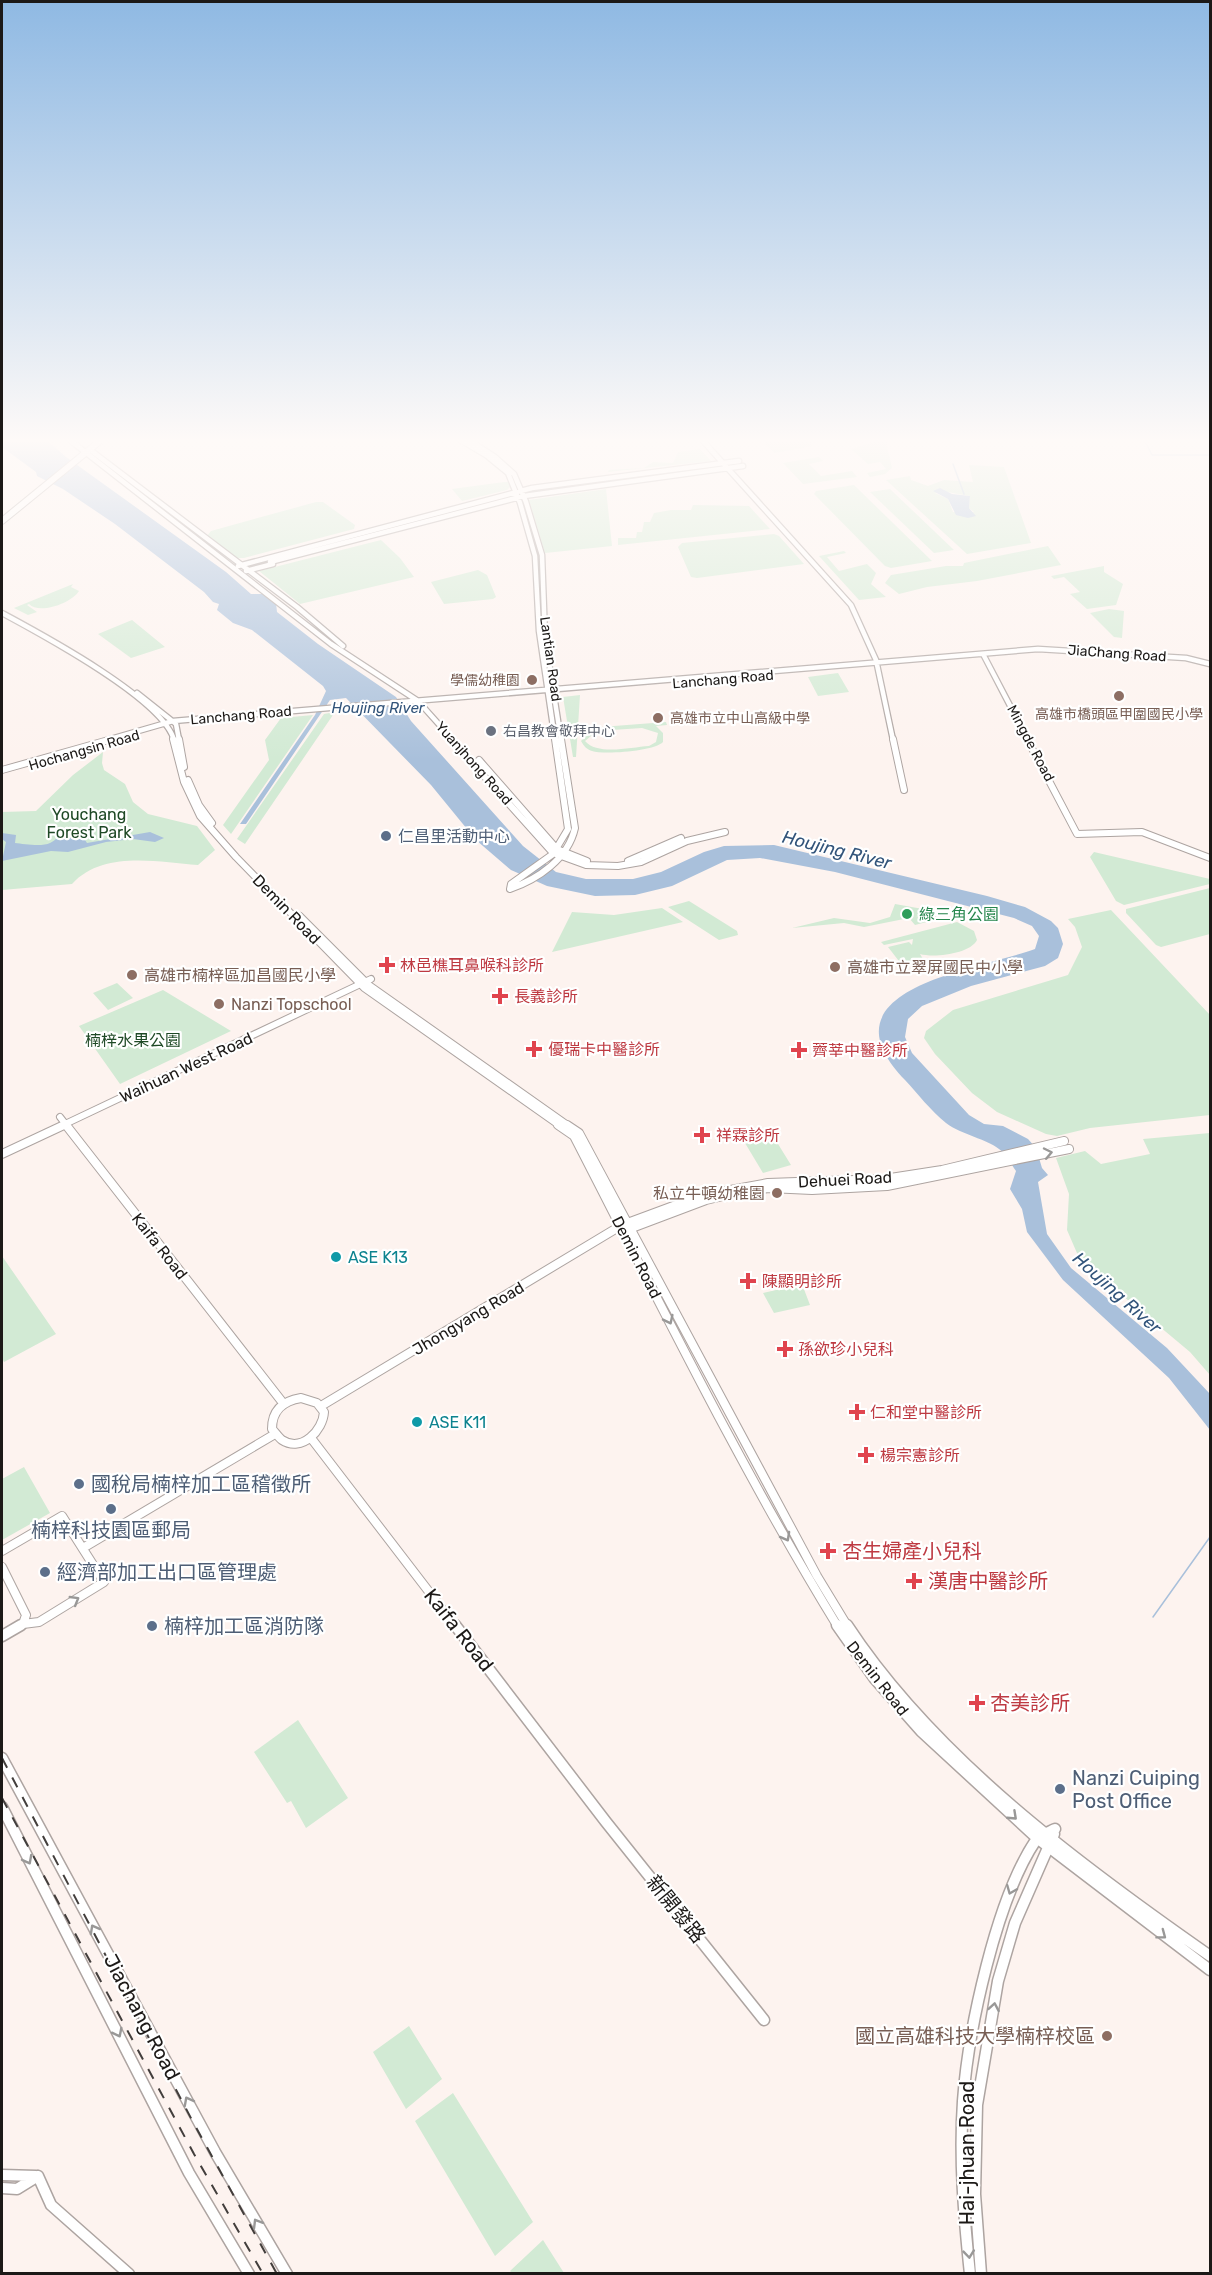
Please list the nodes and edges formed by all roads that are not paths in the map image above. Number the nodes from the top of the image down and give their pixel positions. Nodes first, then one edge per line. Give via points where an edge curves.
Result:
1 (212, 547) edge
2 (318, 547) edge
3 (318, 547) edge
4 (533, 547) edge
5 (796, 547) edge
6 (239, 568) junction
7 (2, 608) edge
8 (2, 613) edge
9 (984, 655) junction
10 (1210, 662) edge
11 (878, 665) junction
12 (553, 691) junction
13 (423, 702) junction
14 (175, 722) junction
15 (166, 724) junction
16 (2, 772) edge
17 (904, 790) dead end
18 (726, 830) dead end
19 (556, 855) junction
20 (1210, 858) edge
21 (513, 886) dead end
22 (364, 980) junction
23 (62, 1121) junction
24 (1064, 1141) dead end
25 (1069, 1149) dead end
26 (2, 1152) edge
27 (983, 1164) junction
28 (624, 1227) junction
29 (284, 1403) junction
30 (321, 1406) junction
31 (275, 1434) junction
32 (311, 1438) junction
33 (83, 1548) junction
34 (2, 1551) edge
35 (2, 1567) edge
36 (22, 1624) junction
37 (2, 1636) edge
38 (2, 1758) edge
39 (2, 1807) edge
40 (606, 1822) joint
41 (1046, 1839) junction
42 (1210, 1956) edge
43 (1210, 1970) edge
44 (764, 2020) dead end
45 (2, 2175) edge
46 (38, 2176) junction
47 (2, 2187) edge
48 (129, 2274) edge
49 (249, 2274) edge
50 (287, 2274) edge
51 (970, 2274) edge
52 (981, 2274) edge

1 - 6 street, Yuanjhong Road
2 - 6 street
3 - 6 street
4 - 12 street, Lantian Road via 539,631
5 - 11 street via 851,608
6 - 13 street, Yuanjhong Road via 331,644
7 - 14 street via 65,644
8 - 15 street via 61,646 130,693
9 - 10 street, Lanchang Road via 1039,651
9 - 11 street, Lanchang Road
9 - 20 street, Mingde Road via 1077,834 1142,832
11 - 12 street, Lanchang Road
11 - 17 street
12 - 13 street, Lanchang Road
12 - 19 street, Lantian Road via 575,828 574,839
13 - 14 street, Lanchang Road
13 - 19 street, Yuanjhong Road
14 - 15 street, Lanchang Road
14 - 22 street, Demin Road via 188,781 205,814
15 - 16 street, Hochangsin Road
15 - 22 street, Demin Road via 171,730 187,792 200,816
18 - 19 street via 678,844 629,865 601,867
19 - 21 street
22 - 23 street, Waihuan West Road
22 - 28 street, Demin Road via 574,1136
23 - 26 street, Waihuan West Road
23 - 29 street, Kaifa Road
24 - 27 street, Dehuei Road
27 -> 25 street, Dehuei Road
27 - 28 street, Dehuei Road via 884,1179 744,1186 703,1195
28 - 30 street, Jhongyang Road
28 - 41 street, Demin Road via 860,1645 927,1727
29 - 30 street via 301,1398
29 - 31 street via 272,1417
30 - 32 street via 324,1424
31 - 32 street via 288,1442
31 - 33 street
32 - 40 street, Kaifa Road
33 - 34 street via 62,1516
36 -> 33 street via 39,1622 104,1582
35 - 36 street via 26,1610
36 - 37 street
50 -> 38 street, Jiachang Road via 215,2152
39 -> 49 street, Jiachang Road via 189,2173
40 - 44 street, 新開發路
41 - 42 street, Demin Road
41 -> 43 street, Demin Road
41 -> 51 street, Hai-jhuan Road via 1026,1855 1000,1918 975,2022 963,2101 962,2194
52 -> 41 street, Hai-jhuan Road via 975,2194 979,2094 998,1981
45 - 46 street
46 - 47 street via 17,2188
46 - 48 street via 51,2205

